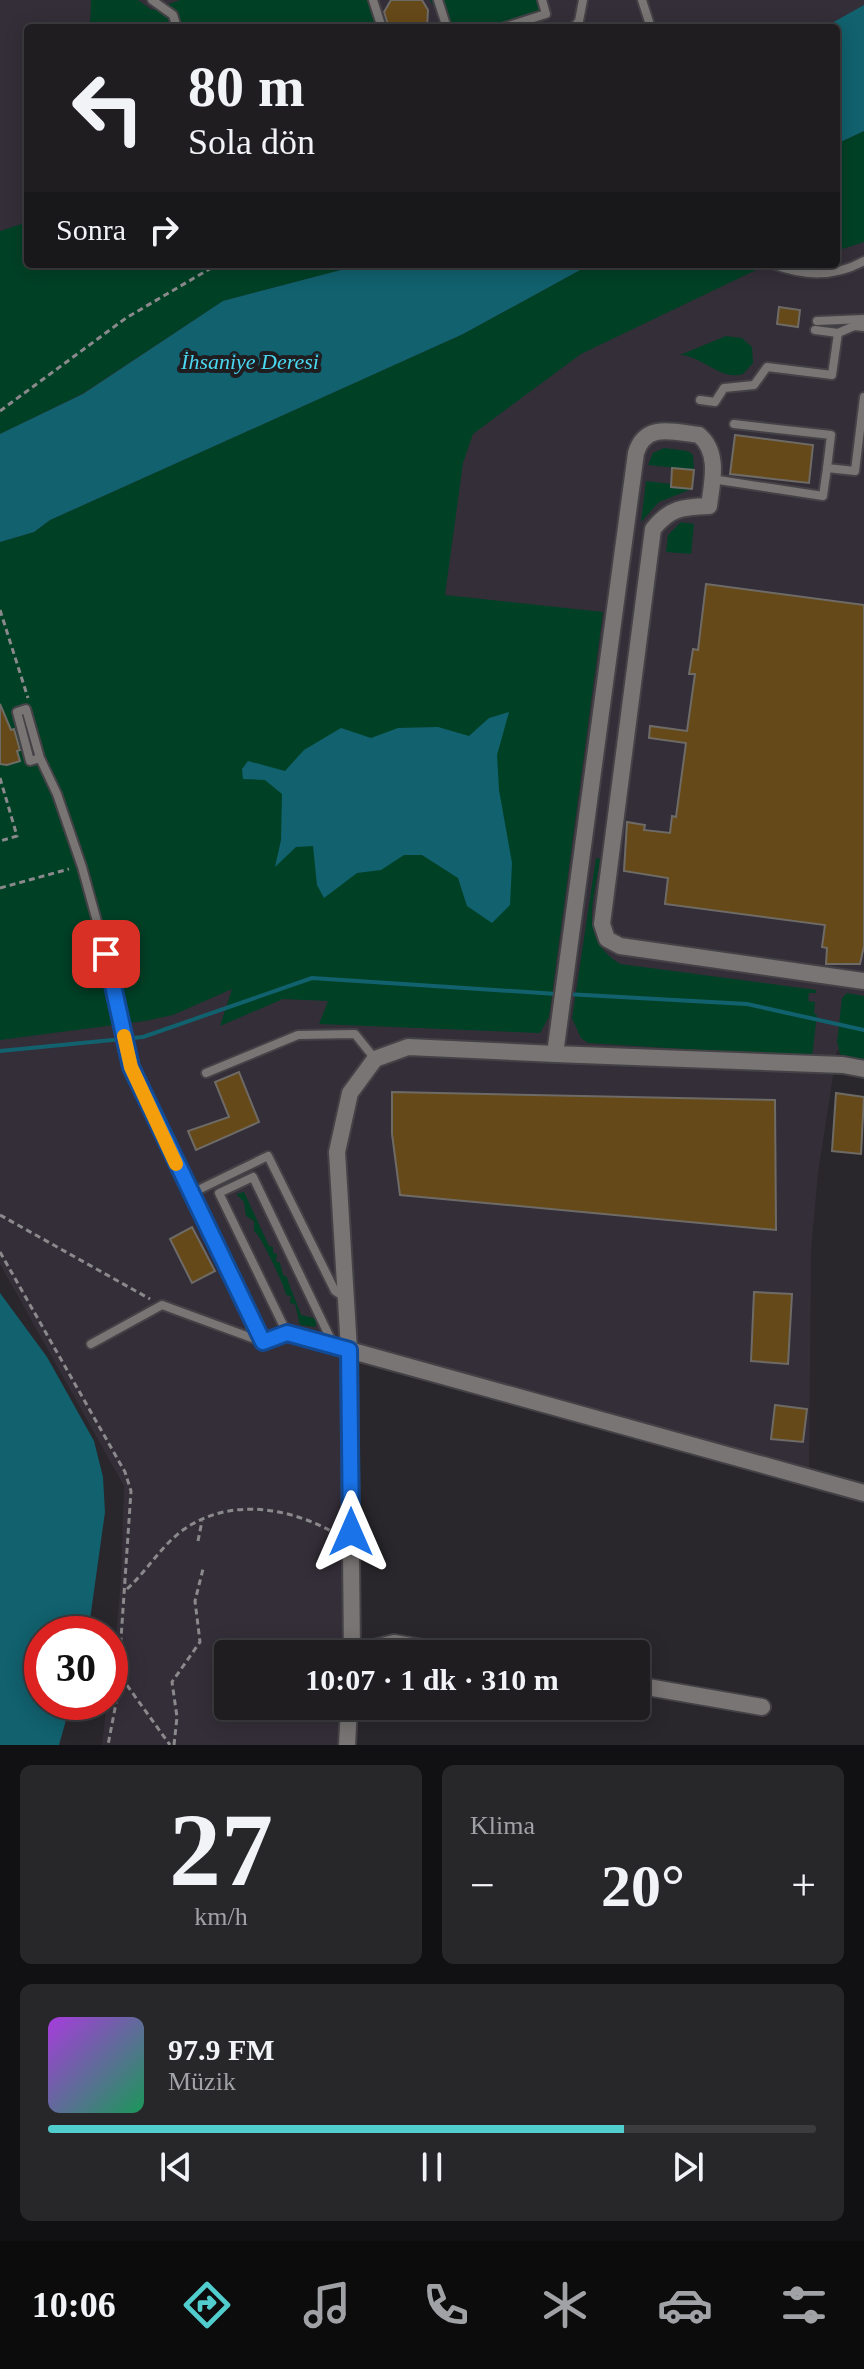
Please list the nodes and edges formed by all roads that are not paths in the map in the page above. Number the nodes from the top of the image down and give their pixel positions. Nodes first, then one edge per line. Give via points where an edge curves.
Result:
1 (152, 0) edge
2 (373, 0) edge
3 (438, 0) edge
4 (542, 0) edge
5 (583, 0) edge
6 (642, 0) edge
7 (176, 24) edge
8 (381, 24) edge
9 (446, 24) edge
10 (515, 24) edge
11 (576, 24) edge
12 (650, 24) edge
13 (863, 263) edge
14 (783, 268) edge
15 (864, 319) edge
16 (864, 327) edge
17 (838, 333) junction
18 (864, 397) edge
19 (700, 400) dead end
20 (734, 424) dead end
21 (827, 468) junction
22 (712, 479) junction
23 (26, 709) road end
24 (864, 981) edge
25 (555, 1054) junction
26 (375, 1059) junction
27 (864, 1069) edge
28 (206, 1073) dead end
29 (192, 1193) junction
30 (344, 1297) junction
31 (287, 1333) junction
32 (263, 1342) junction
33 (91, 1344) dead end
34 (342, 1348) junction
35 (864, 1493) edge
36 (352, 1640) edge
37 (650, 1687) edge
38 (762, 1707) dead end
39 (348, 1720) edge
40 (347, 1745) edge

1 - 7 lane via 173,15
2 - 8 lane
3 - 9 lane
4 - 10 lane via 546,14
5 - 11 lane
6 - 12 lane
13 - 14 lane via 820,274
15 - 17 lane via 816,326
16 - 17 lane
17 - 19 lane via 832,375 767,367 754,385 724,388 715,402
18 - 21 lane via 855,471
20 - 21 lane via 831,435
21 - 22 lane via 823,496
22 - 24 street via 709,506 679,507 653,529 602,924 607,939 620,946
22 - 25 street via 712,453 699,435 658,430 640,440
23 - 29 lane via 81,865 127,1053 152,1118
25 - 26 street via 408,1047
25 - 27 street
26 - 28 lane via 355,1034 298,1035
26 - 30 street via 350,1093 337,1152
29 - 30 lane via 268,1156 335,1291
29 - 32 lane
30 - 34 street
31 - 32 lane
31 - 34 lane
31 - 34 lane via 219,1193 253,1177
32 - 33 lane via 162,1305
34 - 35 street
34 - 36 street
37 - 38 street
39 - 40 street

